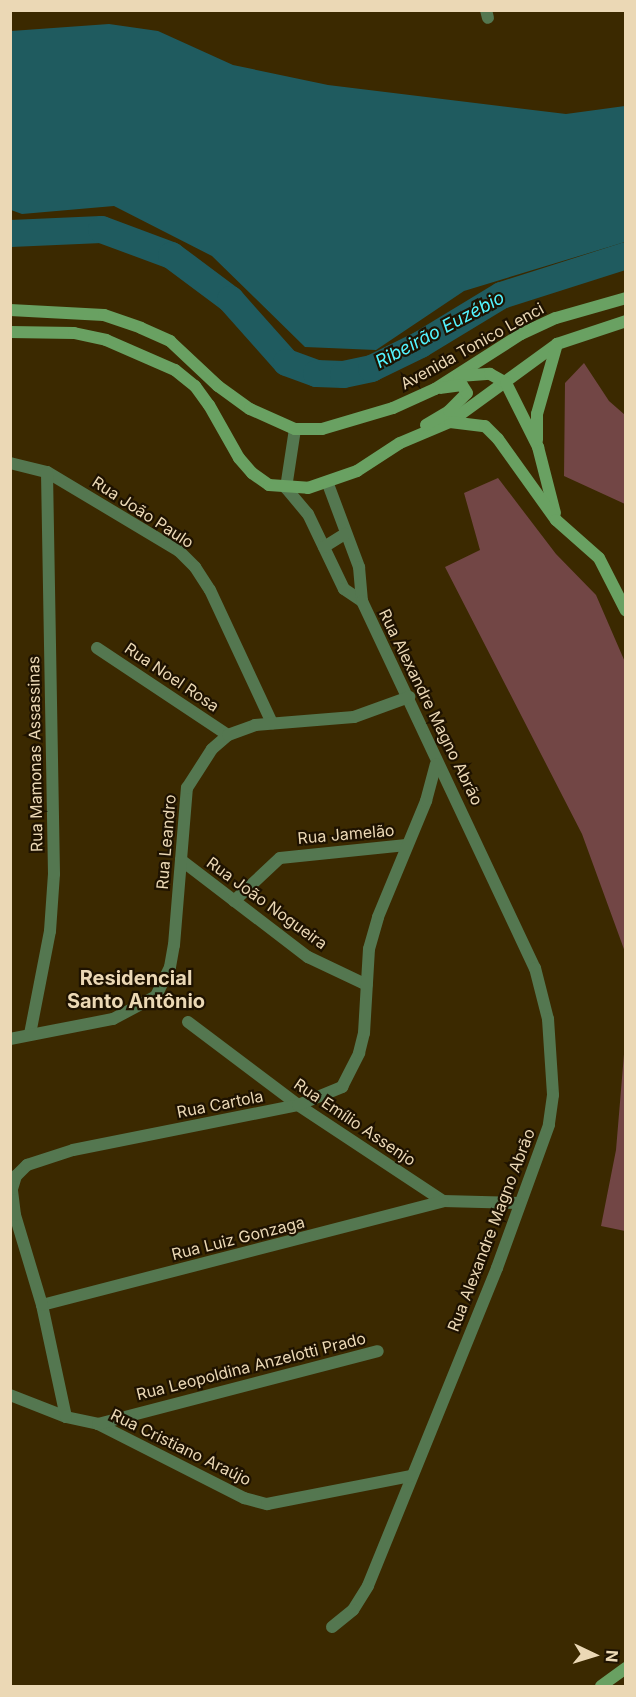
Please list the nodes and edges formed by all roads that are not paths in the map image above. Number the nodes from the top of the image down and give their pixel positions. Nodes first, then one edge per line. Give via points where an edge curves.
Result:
1 (626, 298) edge
2 (10, 310) edge
3 (626, 321) edge
4 (10, 332) edge
5 (557, 344) junction
6 (452, 377) junction
7 (506, 383) junction
8 (435, 389) junction
9 (450, 422) junction
10 (295, 429) junction
11 (400, 443) junction
12 (538, 447) junction
13 (10, 463) edge
14 (47, 472) junction
15 (328, 484) junction
16 (286, 488) junction
17 (556, 520) junction
18 (345, 534) junction
19 (324, 547) junction
20 (362, 601) junction
21 (626, 611) edge
22 (97, 648) dead end
23 (409, 697) junction
24 (272, 723) junction
25 (228, 735) junction
26 (436, 764) junction
27 (406, 845) junction
28 (181, 860) junction
29 (234, 901) junction
30 (367, 985) junction
31 (188, 1022) dead end
32 (30, 1034) junction
33 (10, 1039) edge
34 (298, 1105) junction
35 (443, 1201) junction
36 (520, 1203) junction
37 (42, 1305) junction
38 (378, 1351) dead end
39 (10, 1395) edge
40 (66, 1417) junction
41 (98, 1424) junction
42 (411, 1476) junction
43 (332, 1627) dead end
44 (626, 1668) edge
45 (601, 1686) edge

1 - 6 main road, Avenida Tonico Lenci via 556,318
2 - 10 main road, Avenida Tonico Lenci via 104,315 141,328 170,341 195,360 218,386 250,409
3 - 5 main road
4 - 16 main road via 74,333 106,340 175,370 195,386 252,473 269,485
5 - 7 main road via 529,361
5 - 12 main road via 537,414
6 - 7 main road via 477,373
6 - 8 main road, Avenida Tonico Lenci
7 - 9 main road
7 - 12 main road
8 - 10 main road, Avenida Tonico Lenci via 341,426
8 - 11 main road via 459,384 467,393 449,411
9 - 11 main road
9 - 17 main road via 485,426
10 - 16 street
11 - 15 main road via 357,471
12 - 17 main road
13 - 14 street, Rua João Paulo
14 - 24 street, Rua João Paulo via 169,545 195,567 210,590
14 - 32 street, Rua Mamonas Assassinas via 54,874 50,931
15 - 16 main road
15 - 18 street
16 - 19 street via 308,514
17 - 21 main road via 599,558
18 - 19 street
18 - 20 street via 361,574
19 - 20 street via 344,589
20 - 23 street, Rua Alexandre Magno Abrão
22 - 25 street, Rua Noel Rosa
23 - 24 street via 354,717
23 - 26 street, Rua Alexandre Magno Abrão
24 - 25 street
25 - 28 street, Rua Leandro via 212,749 187,788
26 - 27 street, Rua Cartola via 426,801
26 - 36 street, Rua Alexandre Magno Abrão via 524,938 548,1018 553,1095 549,1125
27 - 29 street, Rua Jamelão via 280,858
27 - 30 street, Rua Cartola via 369,949
28 - 29 street, Rua João Nogueira
28 - 32 street, Rua Leandro via 170,967 156,996 113,1019
29 - 30 street, Rua João Nogueira via 308,957
30 - 34 street, Rua Cartola via 364,1033 347,1080 336,1090
31 - 34 street, Rua Emílio Assenjo
32 - 33 street, Rua Leandro
34 - 35 street, Rua Emílio Assenjo
34 - 37 street, Rua Cartola via 73,1150 27,1165 16,1176 13,1203
35 - 36 street
35 - 37 street, Rua Luiz Gonzaga
36 - 42 street, Rua Alexandre Magno Abrão
37 - 40 street, Rua Cartola
38 - 41 street, Rua Leopoldina Anzelotti Prado
39 - 40 street, Rua Cristiano Araújo
40 - 41 street, Rua Cristiano Araújo
41 - 42 street, Rua Cristiano Araújo via 234,1493 267,1504
42 - 43 street, Rua Alexandre Magno Abrão via 368,1586 353,1610
44 - 45 main road

